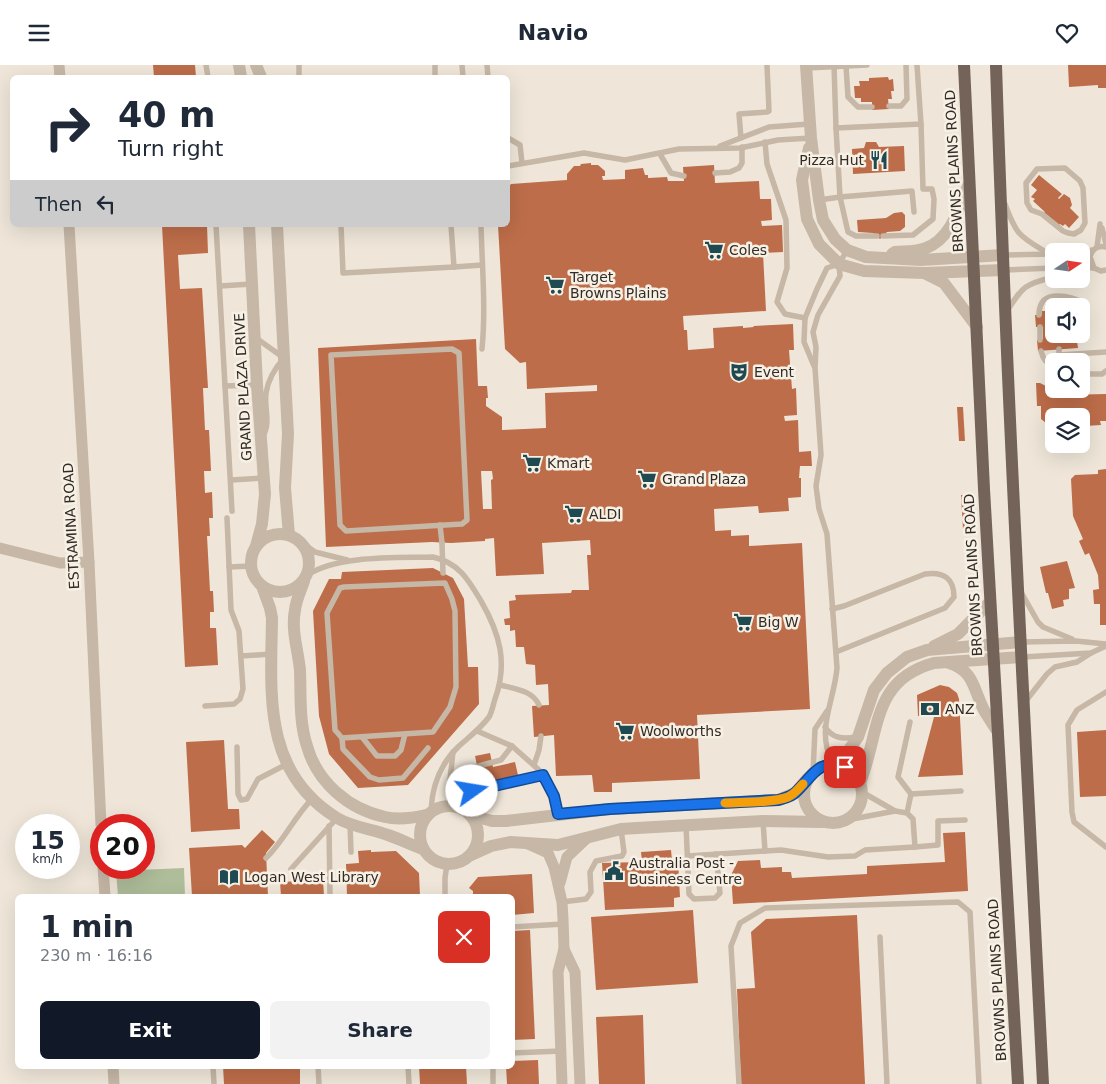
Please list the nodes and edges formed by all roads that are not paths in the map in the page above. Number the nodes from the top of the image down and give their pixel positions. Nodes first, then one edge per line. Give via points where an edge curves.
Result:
1 (767, 65) edge
2 (867, 65) edge
3 (906, 65) edge
4 (918, 65) edge
5 (964, 65) edge
6 (996, 65) edge
7 (834, 66) edge
8 (846, 66) edge
9 (806, 67) edge
10 (889, 106) dead end
11 (872, 107) dead end
12 (810, 124) junction
13 (921, 124) junction
14 (836, 128) junction
15 (741, 138) junction
16 (811, 138) junction
17 (510, 139) edge
18 (765, 142) junction
19 (742, 147) junction
20 (716, 148) junction
21 (660, 154) junction
22 (522, 163) junction
23 (510, 166) edge
24 (1037, 169) joint
25 (715, 173) dead end
26 (684, 176) dead end
27 (968, 186) junction
28 (1000, 190) junction
29 (840, 197) junction
30 (819, 200) junction
31 (914, 212) dead end
32 (68, 227) edge
33 (216, 227) edge
34 (249, 227) edge
35 (277, 227) edge
36 (341, 227) edge
37 (451, 227) edge
38 (481, 227) edge
39 (1106, 245) edge
40 (1095, 249) junction
41 (847, 250) junction
42 (1045, 250) edge
43 (1090, 250) edge
44 (1045, 254) edge
45 (1003, 255) junction
46 (973, 257) junction
47 (886, 258) junction
48 (839, 263) junction
49 (482, 265) junction
50 (454, 267) junction
51 (1045, 268) edge
52 (1090, 268) edge
53 (1094, 268) junction
54 (1004, 270) junction
55 (1106, 270) edge
56 (974, 271) junction
57 (925, 273) junction
58 (1045, 279) edge
59 (252, 285) junction
60 (220, 286) junction
61 (1050, 298) edge
62 (1073, 298) edge
63 (1045, 300) edge
64 (1006, 313) junction
65 (1039, 315) dead end
66 (806, 319) junction
67 (977, 327) junction
68 (1040, 327) dead end
69 (254, 337) junction
70 (1040, 340) dead end
71 (482, 349) dead end
72 (1059, 349) dead end
73 (1041, 351) dead end
74 (1106, 352) edge
75 (284, 358) junction
76 (1045, 360) edge
77 (815, 368) junction
78 (1106, 371) edge
79 (1090, 374) edge
80 (257, 385) junction
81 (225, 386) junction
82 (260, 440) junction
83 (263, 478) junction
84 (230, 480) junction
85 (232, 511) dead end
86 (227, 518) dead end
87 (440, 525) junction
88 (289, 535) junction
89 (301, 542) junction
90 (256, 546) junction
91 (0, 548) edge
92 (349, 561) junction
93 (89, 562) junction
94 (251, 566) junction
95 (228, 567) junction
96 (305, 578) junction
97 (444, 583) junction
98 (262, 586) junction
99 (1018, 588) junction
100 (990, 602) junction
101 (832, 609) junction
102 (1076, 641) junction
103 (1020, 642) junction
104 (993, 643) junction
105 (1106, 645) edge
106 (927, 650) junction
107 (836, 652) junction
108 (1091, 653) junction
109 (271, 654) junction
110 (241, 656) junction
111 (1022, 657) junction
112 (993, 658) junction
113 (946, 662) junction
114 (500, 685) junction
115 (1106, 692) edge
116 (1024, 703) junction
117 (539, 705) dead end
118 (205, 706) dead end
119 (829, 709) junction
120 (910, 722) dead end
121 (825, 727) junction
122 (477, 731) junction
123 (998, 732) junction
124 (405, 734) junction
125 (541, 736) dead end
126 (362, 737) junction
127 (858, 737) junction
128 (342, 738) junction
129 (512, 746) junction
130 (237, 747) dead end
131 (428, 748) dead end
132 (453, 752) junction
133 (286, 764) junction
134 (534, 765) junction
135 (836, 765) junction
136 (543, 775) junction
137 (810, 776) junction
138 (861, 787) junction
139 (961, 791) dead end
140 (912, 794) junction
141 (312, 799) junction
142 (457, 806) junction
143 (895, 811) junction
144 (429, 813) junction
145 (907, 813) junction
146 (100, 814) edge
147 (558, 814) junction
148 (470, 815) junction
149 (847, 820) junction
150 (964, 820) dead end
151 (763, 821) junction
152 (823, 821) junction
153 (333, 822) junction
154 (350, 824) junction
155 (686, 825) junction
156 (621, 829) junction
157 (586, 839) junction
158 (524, 843) junction
159 (915, 847) junction
160 (1106, 847) edge
161 (423, 849) junction
162 (765, 851) junction
163 (351, 852) dead end
164 (716, 854) junction
165 (471, 855) junction
166 (688, 856) junction
167 (266, 858) dead end
168 (447, 865) junction
169 (291, 869) dead end
170 (104, 879) edge
171 (560, 890) junction
172 (105, 894) edge
173 (330, 894) edge
174 (445, 894) edge
175 (562, 902) junction
176 (563, 924) junction
177 (515, 927) edge
178 (880, 937) dead end
179 (564, 949) junction
180 (561, 1051) junction
181 (515, 1053) edge
182 (113, 1069) edge
183 (213, 1069) edge
184 (318, 1069) edge
185 (408, 1069) edge
186 (492, 1069) edge
187 (114, 1084) edge
188 (214, 1084) edge
189 (318, 1084) edge
190 (409, 1084) edge
191 (494, 1084) edge
192 (562, 1084) edge
193 (580, 1084) edge
194 (739, 1084) edge
195 (887, 1084) edge
196 (979, 1084) edge
197 (1018, 1084) edge
198 (1043, 1084) edge

1 - 15 lane via 769,111 739,114
2 - 8 lane
3 - 10 lane via 907,99 901,105
4 - 13 lane
5 - 27 main road, BROWNS PLAINS ROAD
6 - 28 main road
7 - 8 lane
7 - 9 lane
7 - 14 lane
8 - 11 lane via 848,97 858,107
9 - 12 street
12 - 15 lane via 769,127
12 - 16 street
13 - 14 lane
13 - 29 lane via 923,189 932,189 933,219 913,235 856,236 848,232
14 - 29 lane
15 - 20 lane
16 - 18 lane
16 - 30 street
16 - 48 street via 802,180 807,219 818,244
17 - 22 lane via 520,145
18 - 19 lane
18 - 66 lane via 767,164 786,220 787,268 777,302 785,314
19 - 20 lane
19 - 25 lane via 740,168
20 - 21 lane via 679,149
21 - 22 lane via 624,160 584,153
21 - 26 lane via 671,173
22 - 23 lane
24 - 24 lane via 1026,183 1027,203 1031,210 1042,214 1063,231 1074,234 1081,230 1084,223 1080,181 1065,168
27 - 46 main road, BROWNS PLAINS ROAD
27 - 47 street via 950,229 942,239 926,248 895,252
28 - 42 lane via 1017,232
28 - 45 main road
29 - 30 lane
29 - 31 lane via 912,191
30 - 41 street via 822,220
32 - 93 street, ESTRAMINA ROAD
33 - 60 lane
34 - 59 street, GRAND PLAZA DRIVE
35 - 75 street
36 - 50 lane via 343,273
37 - 50 lane
38 - 49 lane
39 - 40 lane
39 - 40 lane via 1100,224
40 - 43 lane
40 - 53 lane via 1090,261
41 - 47 street via 866,257
41 - 48 lane
44 - 45 lane
45 - 46 street
45 - 54 main road
46 - 47 street
46 - 56 main road, BROWNS PLAINS ROAD
48 - 57 street via 864,271
48 - 66 lane via 827,269
48 - 77 lane via 840,276 818,315 813,332
49 - 50 lane
49 - 71 lane
51 - 54 lane
52 - 53 lane
53 - 55 lane
54 - 56 street
54 - 64 main road
56 - 57 street
56 - 67 main road, BROWNS PLAINS ROAD
57 - 67 street via 944,283
58 - 64 lane via 1022,289
59 - 60 lane
59 - 69 street, GRAND PLAZA DRIVE
60 - 81 lane
61 - 62 lane
63 - 65 lane
64 - 99 main road
66 - 77 lane via 804,342
67 - 100 main road, BROWNS PLAINS ROAD
68 - 70 lane
69 - 75 lane
69 - 80 street, GRAND PLAZA DRIVE
72 - 74 lane via 1059,355
73 - 76 lane
75 - 82 lane via 274,368 266,393 267,429
75 - 88 street via 288,434 285,488
77 - 101 lane via 821,455 816,486 827,533
78 - 79 lane
80 - 81 lane
80 - 82 street, GRAND PLAZA DRIVE
81 - 84 lane
82 - 83 street, GRAND PLAZA DRIVE
83 - 84 lane
83 - 90 street, GRAND PLAZA DRIVE via 262,525
84 - 85 lane
86 - 95 lane
87 - 87 lane via 346,531 340,525 331,355 452,349 458,353 467,520 462,524
87 - 97 lane, bridge
88 - 89 street
88 - 90 street via 271,535
89 - 92 lane via 316,552
89 - 96 street via 309,558
90 - 94 street
91 - 93 street via 60,563
92 - 96 lane via 315,570
92 - 114 lane via 433,557 453,564 470,583 497,634 502,659
93 - 146 street, ESTRAMINA ROAD
94 - 95 lane
94 - 98 street
95 - 110 lane via 231,609 239,631
96 - 98 street via 297,587 279,593
96 - 144 street via 295,608 294,639 300,670 302,726 316,769 330,788 364,810 397,818
97 - 124 lane via 455,611 456,687 450,707 433,732
97 - 128 lane via 340,588 327,613 335,730
98 - 109 street via 272,618
99 - 102 lane via 1043,627
99 - 103 main road
100 - 104 main road, BROWNS PLAINS ROAD
100 - 106 street via 958,634
101 - 107 lane
101 - 107 lane via 934,572 950,580 954,589 954,597 945,608
102 - 103 lane
102 - 105 lane
103 - 104 street
103 - 111 main road
104 - 106 street
104 - 112 main road, BROWNS PLAINS ROAD
105 - 108 lane
106 - 127 street via 907,657 880,681
107 - 119 lane via 836,687
108 - 111 lane
108 - 116 lane via 1056,667
109 - 110 lane
109 - 133 street via 276,734
110 - 118 lane via 243,689 240,699 234,704
111 - 112 street
111 - 116 main road
112 - 113 street
112 - 123 main road, BROWNS PLAINS ROAD
113 - 123 street via 966,673
113 - 138 street via 922,666 908,673 889,693 882,706
114 - 117 lane via 528,692
114 - 122 lane via 490,716
115 - 160 lane via 1077,710 1068,725 1074,823
116 - 198 main road
119 - 121 lane
119 - 137 lane via 815,729
120 - 140 lane via 898,777
121 - 127 lane via 830,734 840,738
121 - 135 lane via 826,752
122 - 129 lane
122 - 132 lane
123 - 197 main road, BROWNS PLAINS ROAD
124 - 126 lane
124 - 126 lane via 401,750 395,756 377,756
125 - 134 lane
126 - 128 lane
127 - 135 street
128 - 131 lane via 344,749 370,777 379,781 403,778
129 - 134 lane
129 - 136 lane via 501,760 467,769 472,791
130 - 133 lane via 238,795 241,800 247,799 258,779
132 - 142 lane via 450,780
132 - 144 lane via 440,771
133 - 141 street
134 - 136 lane
135 - 137 street via 826,765
135 - 138 street via 852,771
136 - 147 lane via 554,796
137 - 147 street via 795,793 778,800
137 - 152 street via 805,803 815,817
138 - 143 lane
138 - 149 street via 859,808
139 - 140 lane
140 - 145 lane
141 - 153 street
141 - 167 lane
142 - 144 street via 439,807
142 - 148 street
143 - 145 lane
143 - 149 lane
144 - 161 street via 419,832
145 - 159 lane via 913,819
147 - 148 street via 498,822
148 - 165 street via 478,831
149 - 152 street via 839,823
150 - 159 lane via 938,821 938,845
151 - 152 street
151 - 155 street
151 - 162 lane
153 - 154 street
153 - 169 lane
153 - 173 lane
154 - 161 street
154 - 163 lane
155 - 156 street
155 - 166 lane
156 - 157 street
156 - 175 lane via 622,856 596,861 590,872 591,892 586,899
157 - 158 street via 558,845
157 - 171 street via 567,857
158 - 165 street via 491,846
158 - 171 street via 548,853
159 - 162 lane via 865,850 855,856 828,857 781,849
161 - 168 street via 429,857
162 - 164 lane
164 - 166 lane
164 - 166 lane via 720,893 715,898 694,899 689,894
165 - 168 street via 456,864
168 - 174 lane
170 - 172 street
171 - 175 street
175 - 176 street
176 - 177 lane
176 - 179 street
178 - 195 lane
179 - 180 street via 558,972
179 - 193 street via 575,972
180 - 181 lane
180 - 192 street
182 - 187 street
183 - 188 lane
184 - 189 lane
185 - 190 lane
186 - 191 lane
194 - 196 lane via 731,946 740,923 765,909 958,901 970,913

